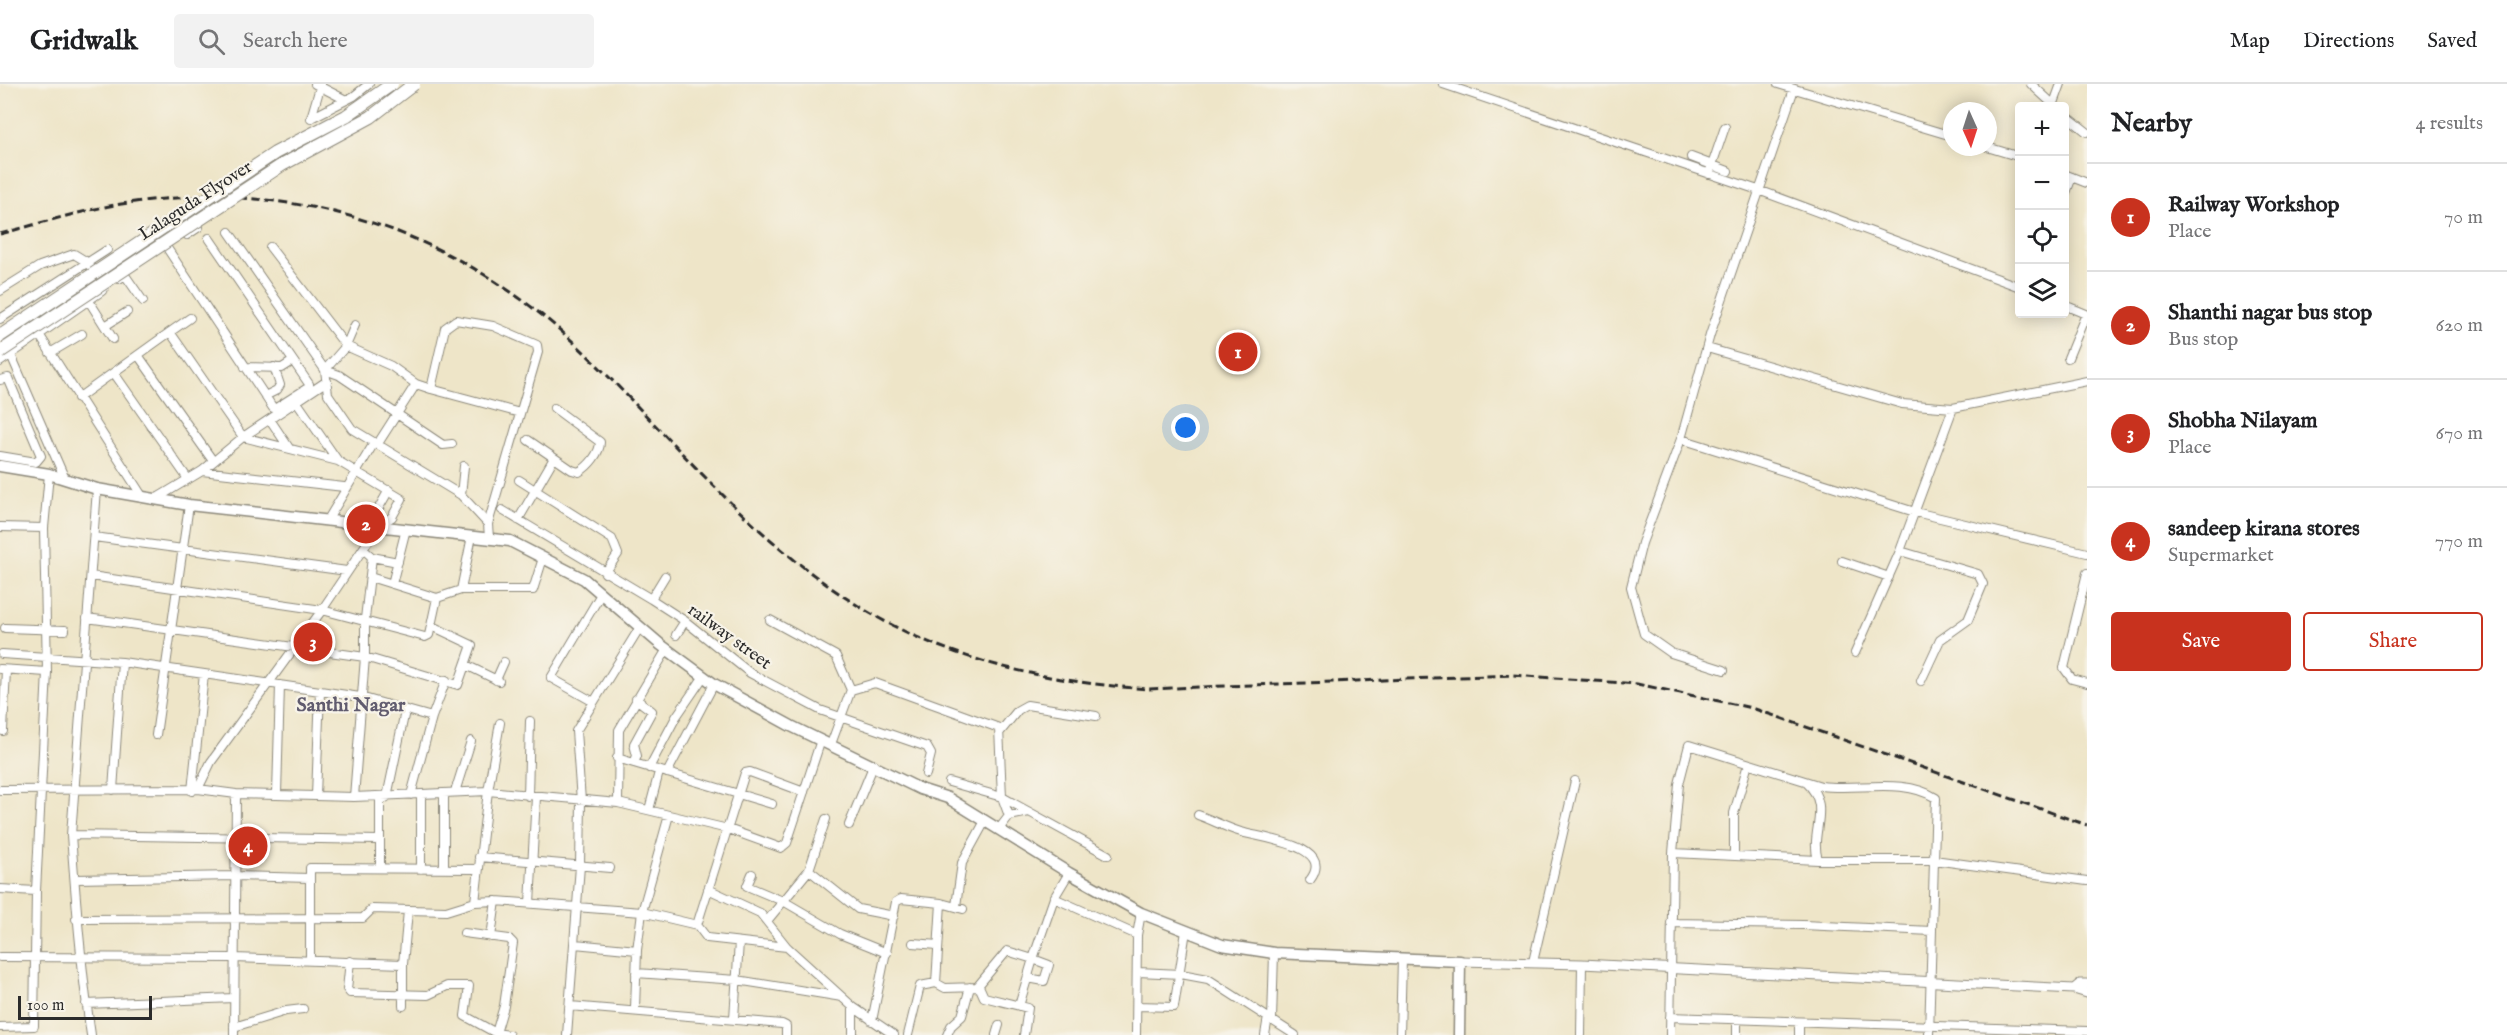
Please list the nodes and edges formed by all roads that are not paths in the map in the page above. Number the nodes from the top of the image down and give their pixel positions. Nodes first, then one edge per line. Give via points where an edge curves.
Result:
1 (369, 84) edge
2 (392, 84) edge
3 (414, 84) edge
4 (1443, 84) edge
5 (1778, 84) edge
6 (2031, 84) edge
7 (2061, 84) edge
8 (319, 85) edge
9 (1794, 89) junction
10 (346, 100) junction
11 (2050, 102) edge
12 (2055, 102) edge
13 (2069, 118) edge
14 (1725, 126) dead end
15 (2087, 132) edge
16 (1943, 133) edge
17 (1997, 150) edge
18 (2016, 156) edge
19 (1690, 157) dead end
20 (1712, 165) junction
21 (1728, 171) dead end
22 (1709, 174) junction
23 (2069, 175) edge
24 (2087, 183) edge
25 (1761, 191) junction
26 (199, 227) dead end
27 (229, 232) dead end
28 (209, 238) dead end
29 (270, 247) dead end
30 (167, 248) junction
31 (107, 250) dead end
32 (87, 262) junction
33 (125, 275) junction
34 (2015, 286) edge
35 (106, 288) junction
36 (0, 291) edge
37 (89, 301) junction
38 (143, 302) dead end
39 (2069, 307) edge
40 (127, 312) dead end
41 (2086, 314) edge
42 (190, 318) dead end
43 (0, 319) edge
44 (354, 325) dead end
45 (105, 326) junction
46 (170, 332) junction
47 (82, 334) dead end
48 (0, 336) edge
49 (40, 336) junction
50 (113, 339) dead end
51 (346, 346) junction
52 (1707, 348) junction
53 (50, 353) junction
54 (5, 354) edge
55 (138, 355) junction
56 (2068, 358) dead end
57 (293, 361) junction
58 (0, 362) edge
59 (245, 367) junction
60 (274, 367) junction
61 (325, 370) junction
62 (114, 373) junction
63 (0, 380) edge
64 (327, 381) junction
65 (2087, 381) edge
66 (416, 384) junction
67 (431, 389) junction
68 (265, 396) junction
69 (78, 398) junction
70 (297, 402) junction
71 (554, 408) dead end
72 (1953, 408) junction
73 (520, 413) junction
74 (397, 416) junction
75 (271, 421) junction
76 (40, 423) junction
77 (29, 424) junction
78 (243, 437) junction
79 (1681, 439) junction
80 (528, 440) dead end
81 (375, 444) junction
82 (452, 444) dead end
83 (289, 448) junction
84 (0, 456) edge
85 (554, 458) junction
86 (213, 461) junction
87 (338, 461) junction
88 (464, 465) dead end
89 (0, 466) edge
90 (202, 471) junction
91 (356, 472) junction
92 (49, 474) junction
93 (65, 479) junction
94 (188, 479) junction
95 (519, 480) dead end
96 (344, 488) junction
97 (98, 489) junction
98 (389, 490) junction
99 (535, 490) junction
100 (461, 495) junction
101 (142, 496) junction
102 (157, 498) junction
103 (189, 505) junction
104 (502, 510) dead end
105 (1915, 512) junction
106 (518, 520) junction
107 (327, 521) junction
108 (488, 524) junction
109 (374, 525) junction
110 (0, 527) edge
111 (44, 528) junction
112 (406, 529) junction
113 (472, 536) junction
114 (94, 537) junction
115 (489, 538) junction
116 (182, 550) junction
117 (364, 550) junction
118 (1900, 551) junction
119 (2087, 553) edge
120 (372, 557) junction
121 (543, 558) junction
122 (1842, 561) dead end
123 (398, 562) junction
124 (347, 571) junction
125 (605, 573) junction
126 (2087, 573) edge
127 (90, 576) junction
128 (665, 576) dead end
129 (370, 577) junction
130 (1889, 577) junction
131 (392, 584) junction
132 (178, 589) junction
133 (461, 590) junction
134 (601, 594) junction
135 (437, 597) junction
136 (651, 598) junction
137 (322, 610) junction
138 (87, 618) junction
139 (365, 620) junction
140 (770, 620) dead end
141 (685, 621) junction
142 (432, 626) junction
143 (640, 627) junction
144 (5, 628) dead end
145 (45, 630) junction
146 (65, 630) dead end
147 (172, 632) junction
148 (676, 635) dead end
149 (293, 648) junction
150 (667, 649) junction
151 (1855, 653) dead end
152 (2, 654) dead end
153 (365, 657) junction
154 (45, 658) junction
155 (84, 659) junction
156 (122, 662) junction
157 (504, 662) dead end
158 (466, 665) junction
159 (3, 669) edge
160 (167, 669) junction
161 (1724, 670) dead end
162 (47, 672) junction
163 (204, 674) junction
164 (704, 676) junction
165 (446, 680) junction
166 (1921, 681) dead end
167 (2087, 683) edge
168 (714, 684) junction
169 (269, 685) junction
170 (280, 685) junction
171 (851, 690) junction
172 (320, 691) junction
173 (360, 697) junction
174 (636, 699) junction
175 (592, 701) junction
176 (405, 711) junction
177 (1096, 716) dead end
178 (432, 717) junction
179 (842, 718) junction
180 (530, 721) dead end
181 (500, 723) dead end
182 (3, 731) dead end
183 (1000, 732) junction
184 (156, 735) dead end
185 (471, 741) dead end
186 (826, 742) junction
187 (617, 758) junction
188 (634, 763) junction
189 (874, 764) junction
190 (1748, 764) junction
191 (649, 768) junction
192 (663, 773) junction
193 (926, 774) dead end
194 (1803, 779) junction
195 (1575, 781) dead end
196 (949, 782) dead end
197 (0, 790) edge
198 (74, 790) junction
199 (113, 790) junction
200 (195, 790) junction
201 (40, 791) junction
202 (488, 791) junction
203 (455, 792) junction
204 (804, 792) junction
205 (236, 794) junction
206 (277, 794) junction
207 (444, 794) junction
208 (739, 794) junction
209 (411, 795) junction
210 (421, 795) junction
211 (316, 796) junction
212 (387, 796) junction
213 (532, 796) junction
214 (354, 797) junction
215 (1002, 797) junction
216 (581, 801) junction
217 (618, 803) junction
218 (772, 804) dead end
219 (650, 810) junction
220 (1029, 812) junction
221 (669, 815) junction
222 (1198, 815) dead end
223 (1009, 816) junction
224 (826, 819) dead end
225 (985, 821) junction
226 (849, 825) dead end
227 (728, 829) junction
228 (999, 829) junction
229 (71, 835) junction
230 (235, 838) junction
231 (379, 840) junction
232 (1673, 853) junction
233 (1108, 855) dead end
234 (479, 856) junction
235 (1734, 856) junction
236 (1818, 860) junction
237 (1934, 860) junction
238 (532, 863) junction
239 (580, 866) junction
240 (380, 868) junction
241 (610, 868) dead end
242 (421, 869) junction
243 (444, 869) junction
244 (478, 869) junction
245 (809, 870) junction
246 (1069, 873) junction
247 (752, 874) dead end
248 (234, 876) junction
249 (76, 879) junction
250 (309, 879) junction
251 (1310, 880) dead end
252 (2087, 881) edge
253 (0, 889) edge
254 (708, 889) junction
255 (36, 891) junction
256 (1054, 898) junction
257 (496, 901) junction
258 (475, 902) junction
259 (785, 902) junction
260 (530, 903) junction
261 (941, 903) junction
262 (577, 907) junction
263 (408, 910) junction
264 (642, 912) junction
265 (1141, 913) junction
266 (894, 916) junction
267 (76, 919) junction
268 (235, 919) junction
269 (311, 919) junction
270 (767, 921) junction
271 (1671, 923) junction
272 (697, 925) junction
273 (1186, 931) junction
274 (1932, 931) junction
275 (464, 933) dead end
276 (1137, 935) junction
277 (491, 937) junction
278 (739, 942) junction
279 (913, 943) dead end
280 (574, 944) junction
281 (938, 945) junction
282 (788, 947) junction
283 (637, 950) junction
284 (1274, 952) junction
285 (887, 953) junction
286 (34, 956) junction
287 (0, 957) edge
288 (81, 957) junction
289 (234, 958) junction
290 (1033, 959) junction
291 (1402, 959) junction
292 (310, 960) junction
293 (350, 961) junction
294 (1460, 961) junction
295 (1533, 962) junction
296 (403, 964) junction
297 (1582, 964) junction
298 (1669, 968) junction
299 (1138, 972) junction
300 (636, 973) junction
301 (1181, 974) junction
302 (1028, 978) junction
303 (737, 980) junction
304 (936, 983) junction
305 (1932, 983) junction
306 (2087, 984) edge
307 (974, 986) junction
308 (2074, 990) junction
309 (2087, 993) edge
310 (403, 996) junction
311 (843, 997) junction
312 (234, 998) junction
313 (86, 1004) junction
314 (1137, 1005) junction
315 (403, 1006) dead end
316 (570, 1006) junction
317 (1019, 1006) junction
318 (853, 1007) junction
319 (303, 1009) dead end
320 (635, 1009) junction
321 (1670, 1017) junction
322 (734, 1018) junction
323 (1270, 1018) junction
324 (1737, 1019) junction
325 (872, 1021) junction
326 (1799, 1022) junction
327 (999, 1025) dead end
328 (1863, 1025) junction
329 (0, 1028) edge
330 (234, 1031) edge
331 (1929, 1031) edge
332 (1979, 1031) edge
333 (2087, 1031) edge
334 (496, 1033) junction
335 (2037, 1033) edge
336 (91, 1035) edge
337 (509, 1035) edge
338 (567, 1035) edge
339 (786, 1035) edge
340 (854, 1035) edge
341 (894, 1035) edge
342 (908, 1035) edge
343 (947, 1035) edge
344 (996, 1035) edge
345 (1024, 1035) edge
346 (1136, 1035) edge
347 (1266, 1035) edge
348 (1295, 1035) edge
349 (1400, 1035) edge
350 (1459, 1035) edge
351 (1581, 1035) edge
352 (1670, 1035) edge
353 (1737, 1035) edge
354 (1799, 1035) edge
355 (1862, 1035) edge

1 - 10 street
2 - 48 main road, Lalaguda Flyover, bridge via 346,116 275,153
3 - 54 main road, Lalaguda Flyover, bridge via 371,117 282,165
4 - 22 street
5 - 9 street
6 - 11 street
7 - 12 street
8 - 10 street
8 - 10 street via 311,118
9 - 16 street
9 - 25 street
13 - 15 street
14 - 20 street
17 - 18 street
19 - 20 street
20 - 21 street
20 - 22 street
22 - 25 street
23 - 24 street
25 - 34 street
25 - 52 street
26 - 30 street
27 - 61 street
28 - 57 street
29 - 51 street
30 - 33 street
30 - 59 street
31 - 32 street
32 - 35 street
32 - 36 street via 80,256 64,256
32 - 43 street
33 - 35 street
33 - 38 street
35 - 37 street
37 - 45 street
37 - 49 street
39 - 41 street
40 - 45 street
41 - 56 street
42 - 46 street
44 - 51 street
45 - 50 street
46 - 55 street
46 - 78 street
47 - 53 street
49 - 53 street
49 - 54 street
51 - 61 street
51 - 66 street via 391,366
52 - 72 street via 1902,404
52 - 79 street
53 - 69 street
54 - 58 street
54 - 76 street
55 - 62 street
55 - 86 street
57 - 60 street via 282,368
57 - 68 street via 309,387 276,408
59 - 60 street
59 - 68 street
60 - 68 street via 280,385
61 - 64 street
61 - 74 street via 339,375
62 - 69 street
62 - 94 street
63 - 77 street via 8,378
64 - 70 street
64 - 81 street via 328,394 352,429
65 - 72 street
66 - 67 street
66 - 74 street
67 - 73 street
67 - 73 street via 445,328 456,320 493,326 537,345
69 - 101 street
70 - 75 street
70 - 87 street
71 - 85 street via 598,439 600,445 579,472
72 - 105 street
73 - 108 street
74 - 81 street
74 - 82 street via 443,445
75 - 78 street
75 - 83 street
76 - 77 street
76 - 93 street
77 - 84 street via 40,460
78 - 83 street
78 - 86 street
79 - 105 street
79 - 161 street via 1642,543 1631,587 1633,598 1644,634 1671,653
80 - 85 street
81 - 91 street
81 - 100 street
83 - 87 street
85 - 99 street
86 - 90 street
87 - 91 street
88 - 100 street
89 - 92 main road
90 - 94 street
90 - 96 street
91 - 96 street
91 - 98 street
92 - 93 main road
92 - 111 street
93 - 97 main road
94 - 102 street
95 - 99 street
96 - 107 street
97 - 101 main road
97 - 114 street
98 - 109 street
98 - 109 street via 402,500 392,518
99 - 106 street
99 - 125 street via 615,542 618,554
100 - 108 street
101 - 102 main road
102 - 103 main road
103 - 107 main road
103 - 116 street
104 - 106 street, railway street
105 - 118 street
105 - 119 street
106 - 125 street, railway street
107 - 109 main road
108 - 115 street
109 - 112 main road
109 - 117 street
110 - 111 street
111 - 145 street
112 - 113 main road
112 - 123 street
113 - 115 main road
113 - 133 street
114 - 116 street
114 - 127 street
115 - 121 main road via 510,541
116 - 124 street
116 - 132 street
117 - 120 street
117 - 124 street
118 - 130 street
118 - 166 street via 1978,574 1983,584 1968,620 1940,640
120 - 123 street
120 - 129 street
121 - 133 street via 533,590
121 - 134 main road via 584,579
122 - 130 street
123 - 131 street
124 - 137 street
125 - 136 street, railway street
126 - 167 street via 2064,668 2072,679
127 - 132 street
127 - 138 street
128 - 136 street
129 - 131 street
129 - 139 street
130 - 151 street
131 - 135 street
132 - 137 street
132 - 147 street
133 - 135 street
134 - 143 main road
134 - 175 street via 551,678
135 - 142 street
136 - 141 street, railway street
137 - 139 street
137 - 149 street
138 - 147 street
138 - 155 street
139 - 142 street via 425,637
139 - 153 street
140 - 171 street via 836,656
141 - 148 street
141 - 179 street, railway street via 750,673
142 - 158 street via 472,645
143 - 150 main road
143 - 175 street
144 - 145 street
145 - 146 street
145 - 154 street
147 - 149 street
147 - 160 street
149 - 153 street
149 - 169 street
150 - 164 main road
150 - 174 street
152 - 154 street
153 - 165 street
153 - 173 street
154 - 155 street
154 - 162 street
155 - 156 street
155 - 198 street
156 - 160 street
156 - 199 street
157 - 158 street via 497,681
158 - 165 street via 458,685
159 - 162 street
159 - 182 street
160 - 163 street
160 - 184 street
162 - 201 street
163 - 169 street
163 - 200 street
164 - 168 main road
164 - 191 street
165 - 178 street
168 - 186 main road
168 - 192 street
169 - 170 street
169 - 200 street via 211,762
170 - 172 street
170 - 206 street
171 - 179 street
171 - 183 street via 875,683 996,726
172 - 173 street
172 - 211 street
173 - 176 street
173 - 214 street
174 - 187 street via 619,730
174 - 188 street via 652,711 634,744
175 - 216 street via 576,730
176 - 178 street
176 - 212 street
177 - 183 street via 1027,705
178 - 209 street
179 - 186 street
179 - 193 street, railway street via 927,747 931,754
180 - 213 street
181 - 202 street
183 - 215 street
185 - 203 street
186 - 189 main road
186 - 204 street
187 - 188 street
187 - 217 street
188 - 191 street
189 - 225 main road via 920,789 948,798
189 - 226 street
190 - 194 street
190 - 232 street via 1689,745 1679,784
190 - 235 street via 1734,813
191 - 192 street
192 - 208 street
192 - 219 street
194 - 236 street via 1814,789 1819,803 1821,820 1814,848
194 - 237 street via 1843,789 1912,787 1928,793 1936,798
195 - 295 street
196 - 215 street
197 - 201 street
198 - 199 street
198 - 201 street
198 - 229 street
199 - 200 street
200 - 205 street
201 - 255 street
202 - 203 street
202 - 213 street
202 - 234 street
203 - 207 street
204 - 208 street via 748,772
204 - 227 street via 784,848
205 - 206 street
205 - 230 street
206 - 211 street
207 - 210 street
207 - 243 street
208 - 218 street
208 - 227 street
209 - 210 street
209 - 212 street
210 - 242 street
211 - 214 street
212 - 214 street
212 - 231 street via 380,801
213 - 216 street
213 - 238 street
215 - 220 street
215 - 223 street
216 - 217 street
216 - 239 street
217 - 219 street
219 - 221 street
220 - 223 street
220 - 233 street
221 - 227 street
221 - 264 street
222 - 251 street via 1240,832 1289,843 1317,865
223 - 228 street
224 - 245 street
225 - 228 main road
225 - 261 street via 962,863 959,907
227 - 254 street
228 - 246 main road
229 - 230 street
229 - 249 street
230 - 231 street
230 - 248 street
231 - 240 street
232 - 235 street
232 - 271 street
234 - 238 street
234 - 244 street
235 - 236 street
236 - 237 street
237 - 252 street
237 - 274 street
238 - 239 street
238 - 260 street
239 - 241 street
239 - 262 street
240 - 242 street
240 - 250 street via 310,868
242 - 243 street
243 - 244 street
244 - 258 street
245 - 259 street
245 - 266 street via 858,909
246 - 256 street
246 - 265 main road
247 - 259 street via 747,886
248 - 249 street
248 - 250 street
248 - 268 street
249 - 267 street
250 - 269 street
253 - 255 street
254 - 270 street via 760,913
254 - 272 street
255 - 286 street
256 - 276 street
256 - 290 street
257 - 258 street
257 - 260 street
257 - 277 street
258 - 263 street via 446,911
259 - 270 street
259 - 285 street via 840,934
260 - 262 street
261 - 266 street via 901,899 895,904
261 - 281 street
262 - 264 street
262 - 280 street
263 - 269 street via 372,909 363,918
263 - 296 street
264 - 272 street
264 - 283 street
265 - 273 main road
265 - 276 street
266 - 285 street
267 - 268 street
267 - 288 street
268 - 269 street
268 - 289 street
269 - 292 street
270 - 282 street
271 - 274 street
271 - 298 street
272 - 278 street via 708,938
273 - 284 main road via 1222,945
273 - 301 street
274 - 305 street
275 - 277 street
276 - 299 street
277 - 334 street via 511,939 513,943
278 - 282 street
278 - 303 street
279 - 281 street
280 - 283 street
280 - 316 street
281 - 304 street
282 - 311 street
283 - 300 street
284 - 291 main road
284 - 323 street
285 - 325 street
286 - 287 street
286 - 288 street
286 - 329 street via 34,1026
288 - 289 street
288 - 313 street
289 - 292 street
289 - 312 street
290 - 302 street
290 - 302 street via 1049,965 1046,978
290 - 307 street via 1007,951
291 - 294 main road
291 - 349 street
292 - 293 street
293 - 296 street
293 - 310 street via 350,993
294 - 295 street
294 - 350 main road
295 - 297 street
296 - 310 street
297 - 298 street
297 - 351 street
298 - 305 street
298 - 321 street
299 - 301 street
299 - 314 street
300 - 303 street
300 - 320 street
301 - 314 street via 1173,1008
301 - 323 street via 1208,979
302 - 317 street
303 - 311 street
303 - 322 street
304 - 307 street via 945,988
304 - 342 street via 918,988
305 - 308 street
305 - 331 street
306 - 308 street
307 - 317 street via 984,997
307 - 343 street via 962,1016
308 - 309 street
310 - 315 street
310 - 334 street via 433,994 447,986 469,987 465,1016
311 - 318 street
312 - 313 street
312 - 330 street
313 - 336 street
314 - 346 street
316 - 320 street
316 - 338 street
317 - 345 street via 1028,1009
318 - 325 street
318 - 340 street
319 - 330 street via 286,1011
320 - 322 street
321 - 324 street
321 - 352 street
322 - 339 street via 785,1024
323 - 347 street
323 - 348 street
324 - 326 street
324 - 353 street
325 - 341 street
326 - 328 street
326 - 354 street
327 - 344 street
328 - 331 street
328 - 355 street
331 - 332 street
332 - 335 street
333 - 335 street
334 - 337 street

